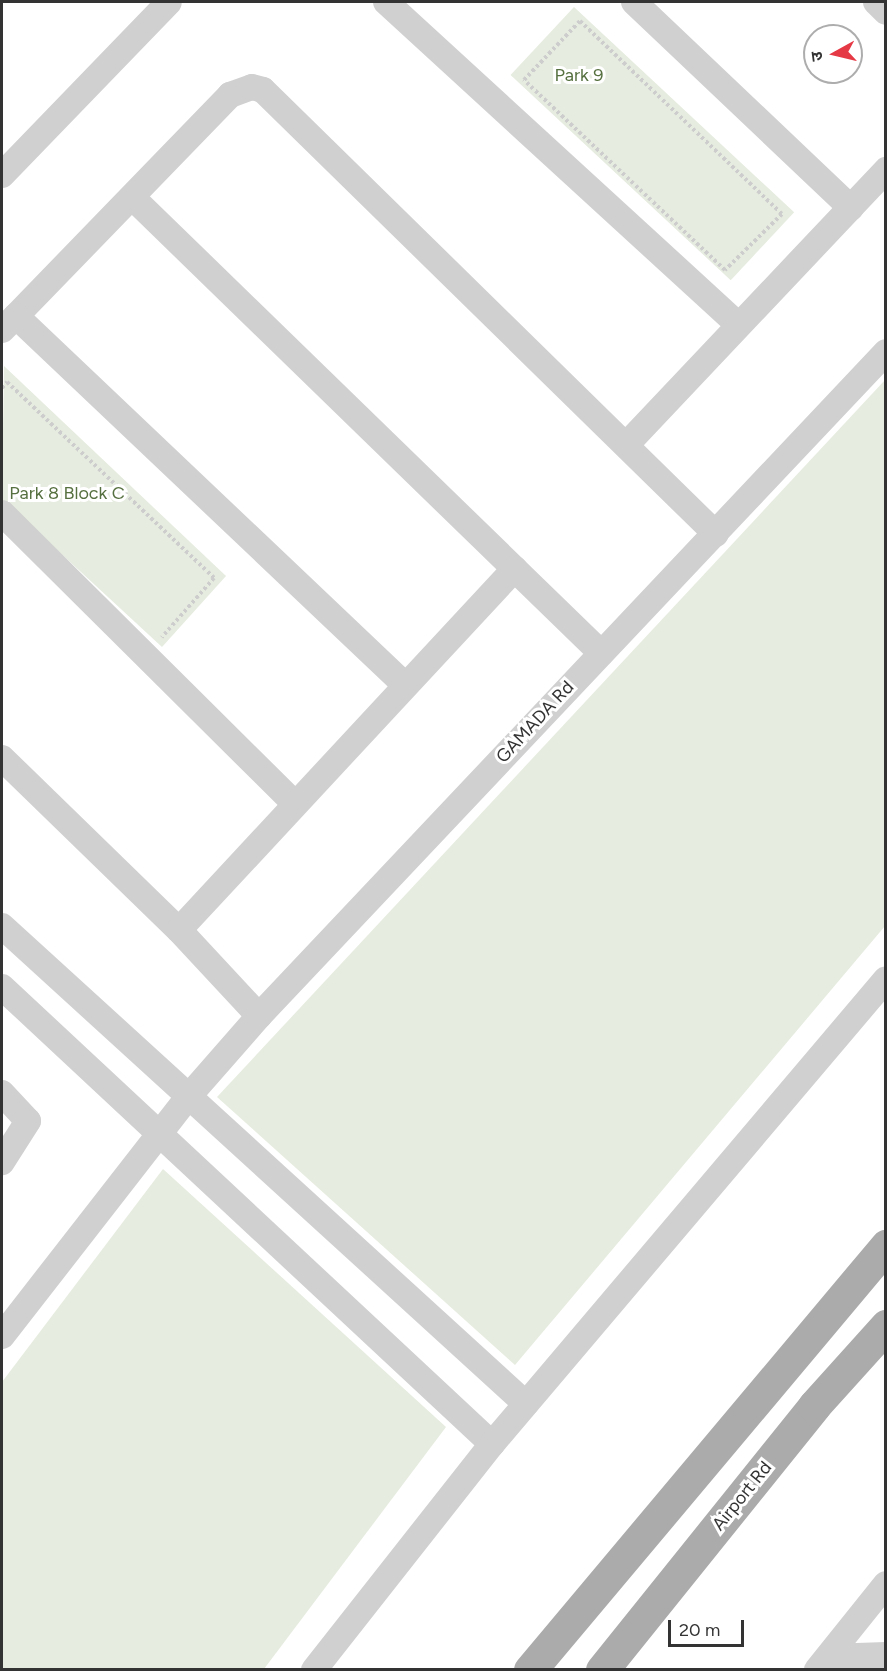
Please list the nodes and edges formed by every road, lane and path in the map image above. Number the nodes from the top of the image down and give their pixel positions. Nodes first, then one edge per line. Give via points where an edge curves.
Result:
1 (169, 2) edge
2 (386, 2) edge
3 (634, 2) edge
4 (876, 2) edge
5 (885, 12) edge
6 (6, 160) edge
7 (885, 170) edge
8 (133, 198) junction
9 (851, 208) junction
10 (725, 270) joint
11 (9, 323) edge
12 (738, 324) junction
13 (885, 352) edge
14 (2, 388) edge
15 (627, 442) junction
16 (2, 513) edge
17 (716, 534) junction
18 (515, 569) junction
19 (161, 637) dead end
20 (601, 652) junction
21 (405, 685) junction
22 (2, 758) edge
23 (294, 803) junction
24 (2, 926) edge
25 (179, 930) junction
26 (885, 979) edge
27 (2, 987) edge
28 (259, 1016) junction
29 (2, 1093) edge
30 (189, 1096) junction
31 (159, 1134) junction
32 (2, 1162) edge
33 (885, 1246) edge
34 (885, 1326) edge
35 (2, 1336) edge
36 (526, 1404) junction
37 (492, 1444) junction
38 (885, 1584) edge
39 (885, 1655) edge
40 (822, 1663) edge
41 (314, 1670) edge
42 (530, 1670) edge
43 (602, 1670) edge

1 - 6 street
2 - 12 street
3 - 9 street
4 - 5 street
7 - 9 street
8 - 11 street
8 - 15 street via 230,95 252,87 263,90
8 - 18 street
9 - 12 street
10 - 10 path via 524,80 580,21 782,214
11 - 21 street
12 - 15 street
13 - 17 street, GAMADA Rd
14 - 19 path via 7,382 214,578
15 - 17 street
16 - 23 street
17 - 20 street, GAMADA Rd
18 - 20 street
18 - 21 street
20 - 28 street, GAMADA Rd
21 - 23 street
22 - 25 street
23 - 25 street
24 - 30 street
25 - 28 street
26 - 36 street
27 - 31 street
28 - 30 street, GAMADA Rd
29 - 32 street via 28,1121
30 - 31 street, GAMADA Rd
30 - 36 street
31 - 35 street, GAMADA Rd
31 - 37 street
33 - 42 main road
34 - 43 main road, Airport Rd via 814,1406
36 - 37 street
37 - 41 street
38 - 40 street
39 - 40 street

